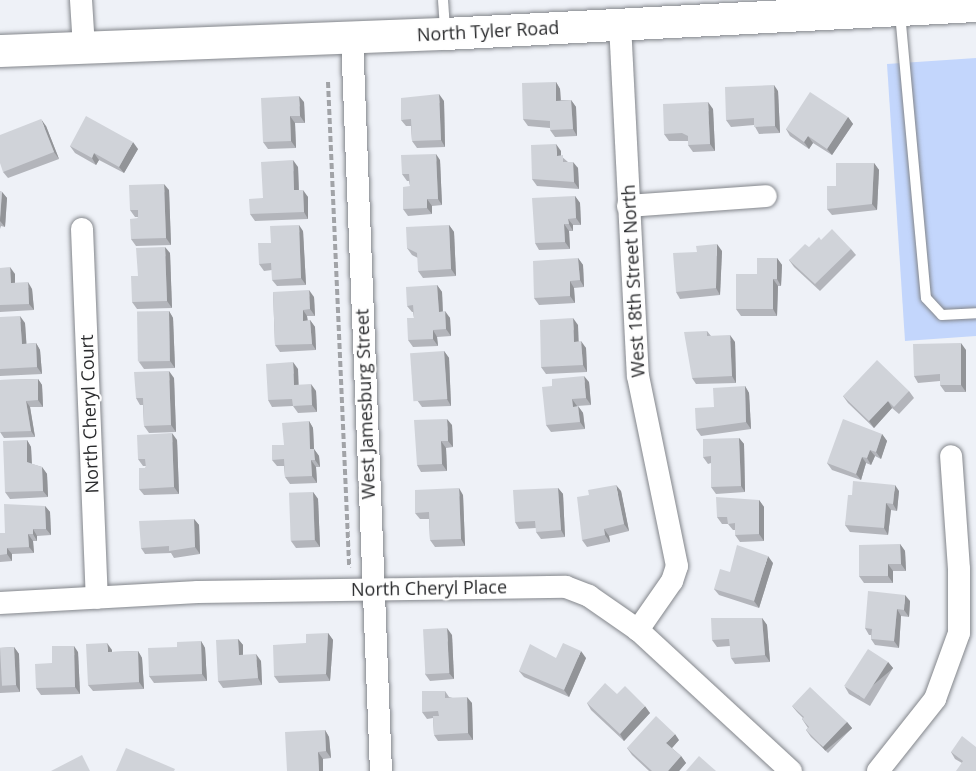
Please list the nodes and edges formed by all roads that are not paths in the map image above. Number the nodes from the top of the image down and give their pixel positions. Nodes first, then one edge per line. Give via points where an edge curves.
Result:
1 (81, 0) edge
2 (443, 0) edge
3 (976, 6) edge
4 (880, 7) edge
5 (620, 24) junction
6 (445, 34) junction
7 (352, 37) junction
8 (84, 48) junction
9 (0, 51) edge
10 (766, 196) dead end
11 (628, 206) junction
12 (82, 229) dead end
13 (976, 312) edge
14 (951, 456) dead end
15 (374, 589) junction
16 (97, 598) junction
17 (0, 603) edge
18 (638, 630) junction
19 (381, 771) edge
20 (791, 771) edge
21 (878, 771) edge

1 - 8 street
2 - 6 lane
3 - 4 main road, North Tyler Road
4 - 5 main road, North Tyler Road
4 - 13 lane via 926,298 942,315
5 - 6 main road, North Tyler Road
5 - 11 street, West 18th Street North
6 - 7 main road, North Tyler Road
7 - 8 main road, North Tyler Road
7 - 15 street, West Jamesburg Street
8 - 9 main road, North Tyler Road
10 - 11 street
11 - 18 street, West 18th Street North via 638,376 677,566 672,581
12 - 16 street, North Cheryl Court
14 - 21 street via 959,633 935,699
15 - 16 street, North Cheryl Place
15 - 18 street, North Cheryl Place via 566,587 589,596
15 - 19 street, West Jamesburg Street
16 - 17 street, North Cheryl Place
18 - 20 street, North Cheryl Place

